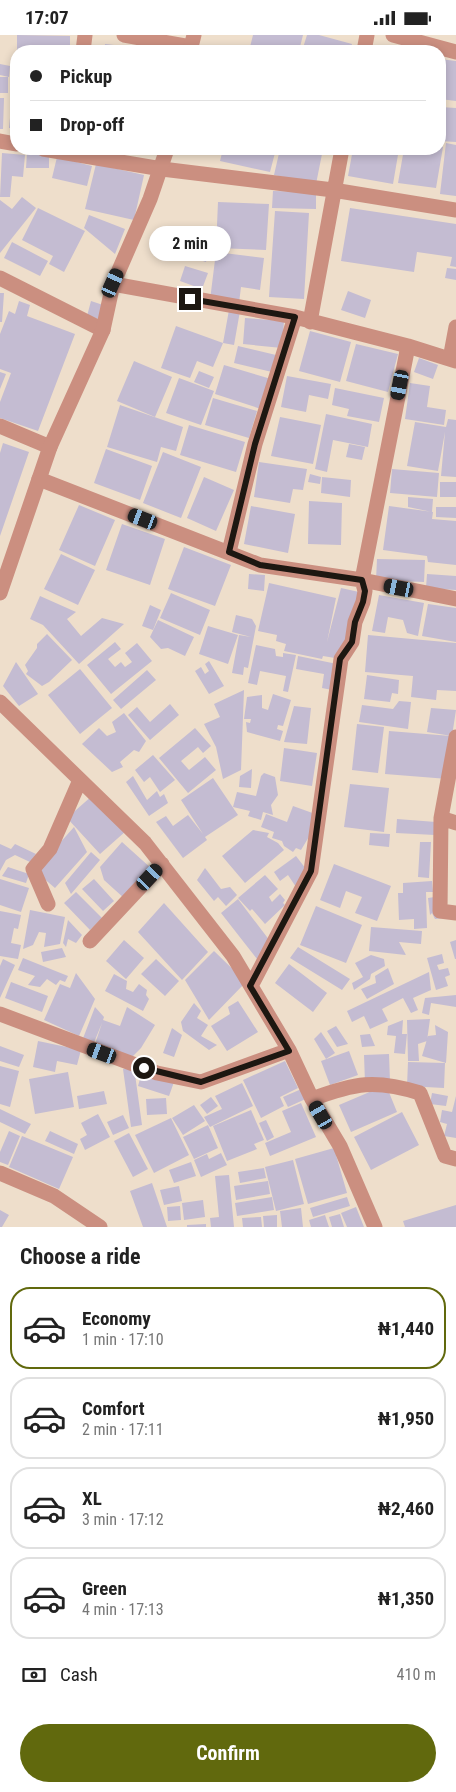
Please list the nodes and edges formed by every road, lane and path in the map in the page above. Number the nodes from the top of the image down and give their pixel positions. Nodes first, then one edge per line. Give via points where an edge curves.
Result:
1 (124, 35) edge
2 (393, 35) edge
3 (192, 45) edge
4 (430, 45) edge
5 (91, 155) edge
6 (166, 155) edge
7 (341, 155) edge
8 (162, 169) junction
9 (333, 190) junction
10 (456, 210) edge
11 (0, 278) edge
12 (113, 283) junction
13 (295, 317) junction
14 (310, 322) junction
15 (456, 327) edge
16 (103, 330) junction
17 (408, 346) junction
18 (453, 360) edge
19 (0, 426) edge
20 (50, 447) junction
21 (39, 479) junction
22 (229, 552) junction
23 (4, 572) edge
24 (362, 580) junction
25 (0, 593) edge
26 (456, 599) edge
27 (0, 702) edge
28 (456, 737) edge
29 (80, 780) junction
30 (441, 818) junction
31 (456, 823) edge
32 (162, 864) junction
33 (48, 905) dead end
34 (456, 913) edge
35 (90, 941) dead end
36 (250, 986) junction
37 (0, 1014) edge
38 (289, 1051) junction
39 (312, 1099) junction
40 (456, 1159) edge
41 (0, 1173) edge
42 (100, 1227) edge
43 (375, 1227) edge

1 - 3 street
2 - 4 street
5 - 8 street
6 - 8 street
7 - 9 street
8 - 9 street
8 - 12 street
9 - 10 street
9 - 14 street
11 - 16 street
12 - 13 street
12 - 16 street
13 - 14 street
13 - 22 street via 255,444
14 - 17 street
15 - 18 street
16 - 20 street
17 - 18 street
17 - 24 street
19 - 20 street
20 - 21 street
21 - 22 street
21 - 23 street
22 - 24 street via 260,565
23 - 25 street
24 - 26 street
24 - 36 street via 365,591 352,642 340,659 311,871
27 - 29 street
28 - 30 street
29 - 32 street via 145,843
29 - 33 street via 50,849 33,869
30 - 31 street
30 - 34 street via 440,911
32 - 35 street
32 - 36 street via 233,956
36 - 38 street
37 - 38 street via 156,1073 201,1082
38 - 39 street
39 - 40 street via 347,1086 391,1084 420,1093 445,1156
39 - 43 street via 340,1146
41 - 42 street via 54,1196

